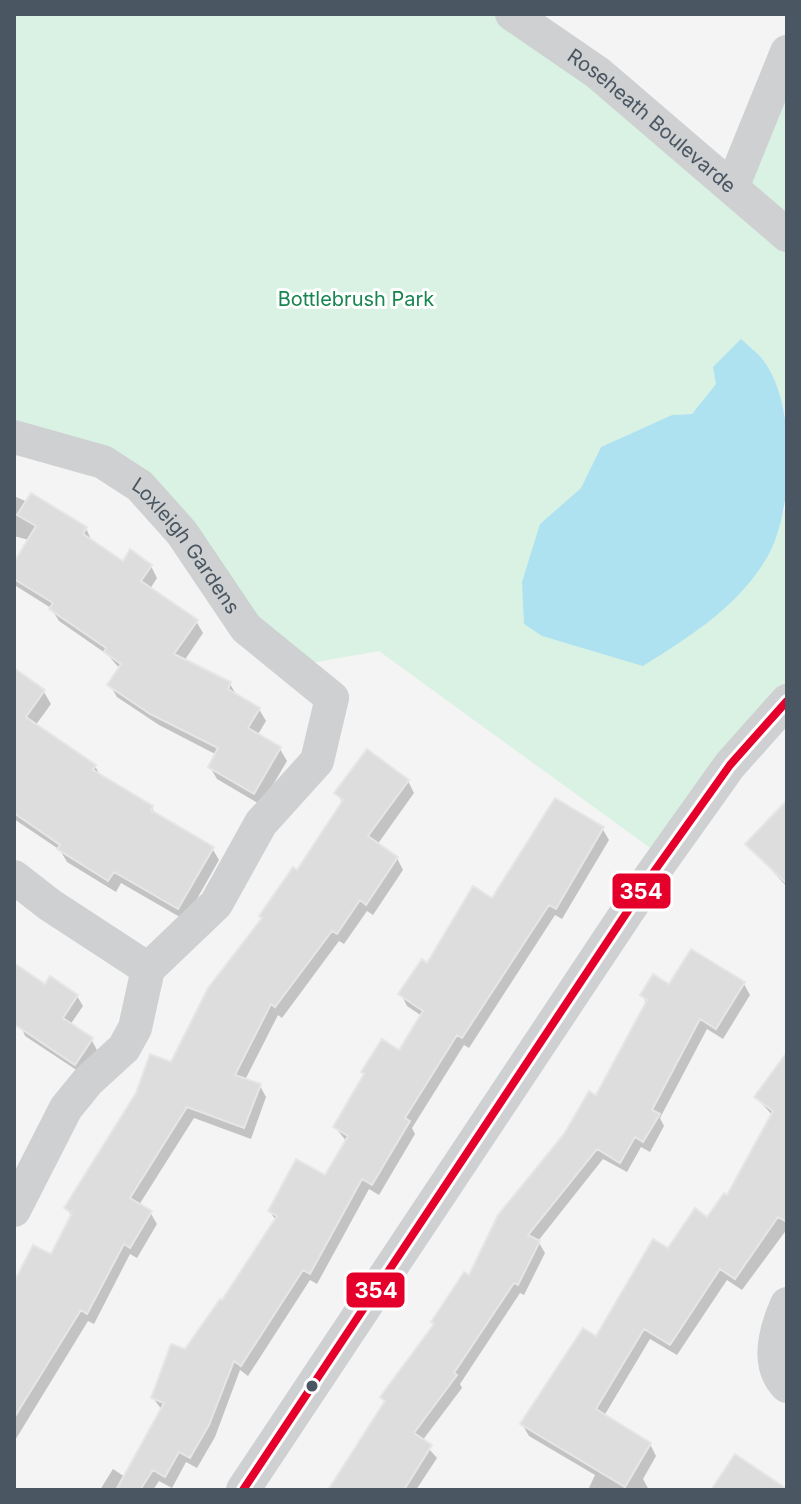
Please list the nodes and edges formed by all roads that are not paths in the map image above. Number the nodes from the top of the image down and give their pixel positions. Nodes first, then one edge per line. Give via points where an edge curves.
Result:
1 (512, 14) edge
2 (783, 64) edge
3 (720, 175) junction
4 (787, 235) edge
5 (14, 437) edge
6 (787, 701) edge
7 (14, 877) edge
8 (148, 969) junction
9 (14, 1210) edge
10 (787, 1304) edge
11 (787, 1386) edge
12 (243, 1490) edge

1 - 3 street, Roseheath Boulevarde via 598,73
2 - 3 street
3 - 4 street, Roseheath Boulevarde
5 - 8 street, Loxleigh Gardens via 103,462 140,486 182,533 246,628 332,698 317,761 261,823 216,904
6 - 12 street via 730,765 653,873
7 - 8 street
8 - 9 street via 135,1028 124,1048 66,1108
10 - 11 street via 774,1349 780,1379

